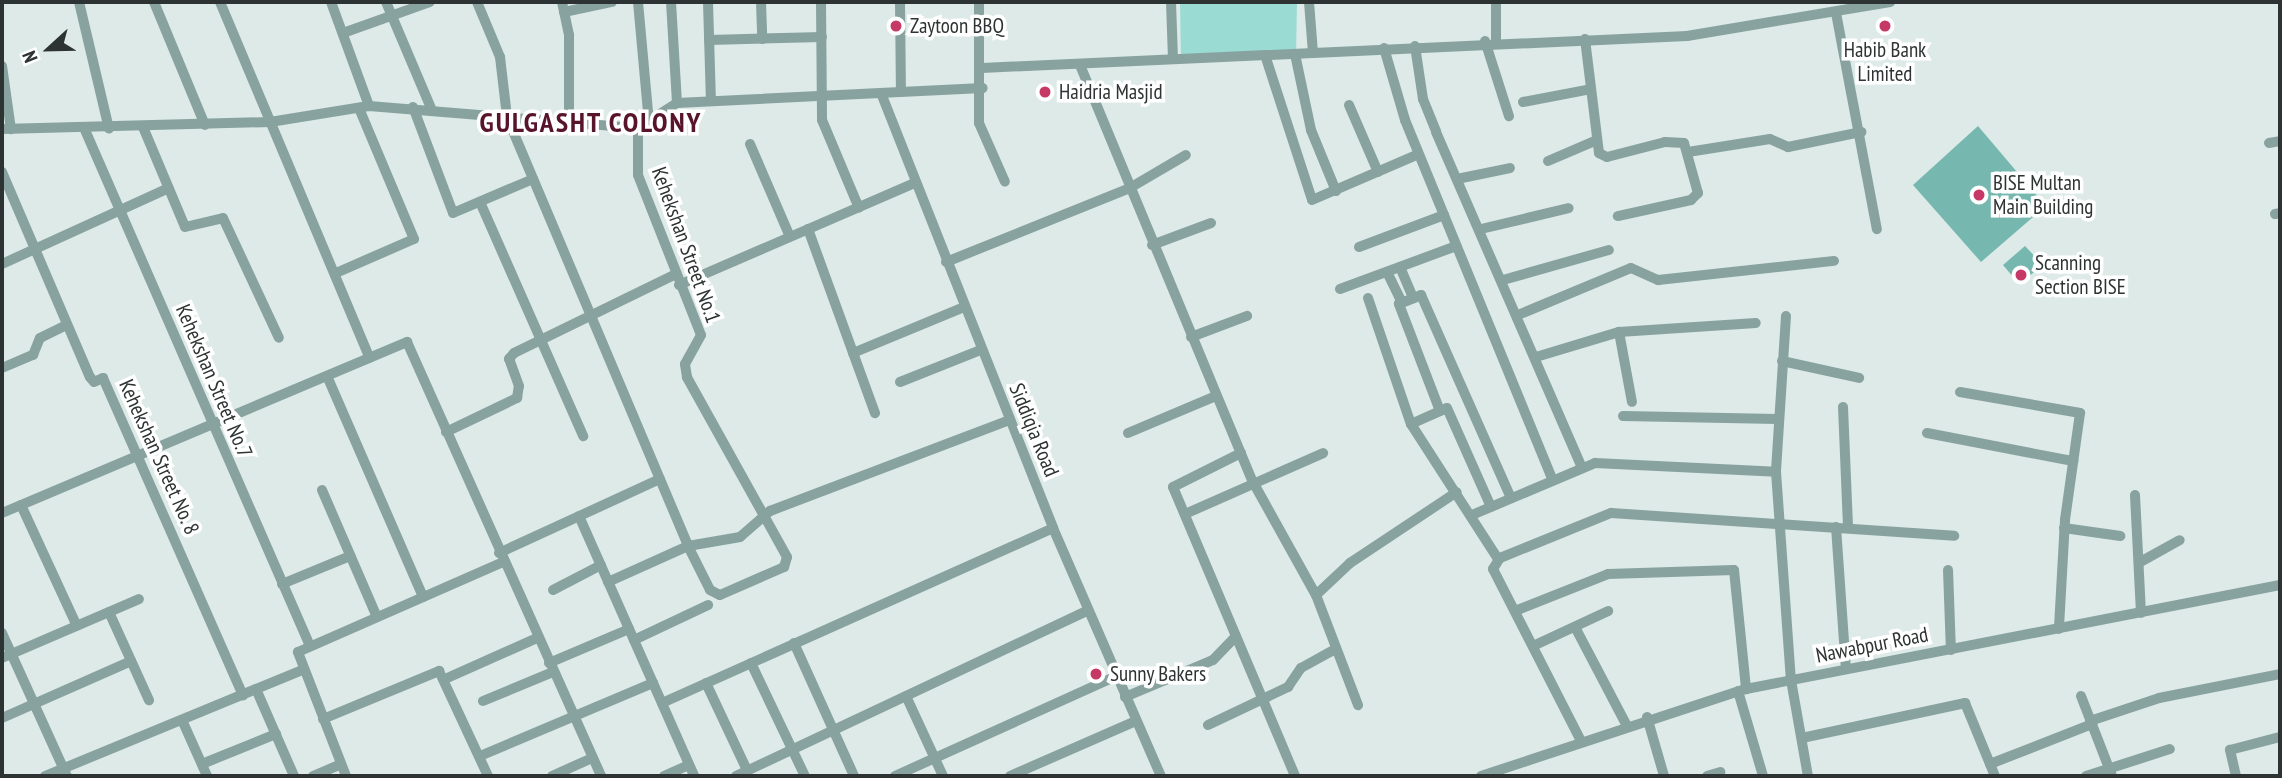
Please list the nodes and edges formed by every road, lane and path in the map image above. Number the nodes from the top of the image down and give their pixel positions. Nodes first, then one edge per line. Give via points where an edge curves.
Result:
1 (79, 2) edge
2 (155, 2) edge
3 (220, 2) edge
4 (331, 2) edge
5 (386, 2) edge
6 (430, 2) edge
7 (477, 2) edge
8 (612, 2) edge
9 (638, 2) edge
10 (671, 2) edge
11 (708, 2) edge
12 (761, 2) edge
13 (821, 2) edge
14 (900, 2) edge
15 (979, 2) edge
16 (1171, 2) edge
17 (1309, 2) edge
18 (1496, 2) edge
19 (1890, 2) edge
20 (563, 7) edge
21 (1836, 13) junction
22 (391, 14) junction
23 (343, 33) junction
24 (822, 37) junction
25 (762, 39) junction
26 (1585, 39) junction
27 (709, 40) junction
28 (1485, 41) junction
29 (1496, 41) junction
30 (1415, 46) junction
31 (1384, 48) junction
32 (1313, 53) junction
33 (1295, 54) junction
34 (1265, 55) junction
35 (1173, 59) junction
36 (1080, 65) junction
37 (2, 66) edge
38 (982, 68) junction
39 (983, 88) junction
40 (1591, 89) junction
41 (901, 92) junction
42 (881, 93) junction
43 (825, 95) junction
44 (711, 101) junction
45 (1523, 102) dead end
46 (677, 103) junction
47 (1349, 105) dead end
48 (364, 107) junction
49 (413, 107) junction
50 (432, 108) junction
51 (1509, 116) dead end
52 (507, 117) junction
53 (270, 122) junction
54 (569, 122) junction
55 (649, 123) junction
56 (205, 125) junction
57 (143, 127) junction
58 (638, 128) junction
59 (6, 129) edge
60 (109, 129) junction
61 (85, 130) junction
62 (1861, 132) junction
63 (1598, 140) junction
64 (2280, 141) edge
65 (2269, 143) dead end
66 (750, 144) dead end
67 (1689, 152) junction
68 (1419, 154) junction
69 (1186, 155) dead end
70 (1548, 161) dead end
71 (1510, 168) dead end
72 (2, 172) edge
73 (1378, 172) junction
74 (533, 179) junction
75 (1457, 179) junction
76 (1005, 182) dead end
77 (915, 183) junction
78 (169, 188) junction
79 (1128, 189) junction
80 (1336, 191) junction
81 (481, 202) junction
82 (859, 208) junction
83 (1569, 208) dead end
84 (120, 211) junction
85 (1444, 215) junction
86 (1618, 216) dead end
87 (1210, 223) dead end
88 (808, 229) junction
89 (1481, 229) junction
90 (1877, 229) dead end
91 (790, 237) junction
92 (1152, 245) junction
93 (1456, 246) junction
94 (1359, 247) dead end
95 (1609, 250) dead end
96 (34, 251) junction
97 (1834, 261) dead end
98 (946, 262) junction
99 (2, 264) edge
100 (1400, 267) junction
101 (1387, 272) junction
102 (337, 274) junction
103 (674, 275) junction
104 (1503, 280) junction
105 (679, 285) junction
106 (1340, 289) dead end
107 (1368, 298) dead end
108 (1413, 298) junction
109 (1402, 303) junction
110 (964, 307) junction
111 (588, 315) junction
112 (1518, 315) junction
113 (1247, 316) dead end
114 (1786, 316) dead end
115 (1756, 323) dead end
116 (67, 325) junction
117 (1619, 332) junction
118 (1191, 337) junction
119 (279, 338) dead end
120 (541, 340) junction
121 (981, 350) junction
122 (853, 353) junction
123 (1536, 357) junction
124 (370, 358) junction
125 (1782, 361) junction
126 (2, 368) edge
127 (327, 376) junction
128 (1859, 378) dead end
129 (900, 382) dead end
130 (1960, 392) dead end
131 (1216, 396) junction
132 (1632, 402) dead end
133 (1843, 407) dead end
134 (1440, 411) junction
135 (875, 413) dead end
136 (1623, 416) dead end
137 (1777, 419) junction
138 (1009, 420) junction
139 (1411, 424) junction
140 (212, 426) junction
141 (446, 432) junction
142 (1128, 432) dead end
143 (1927, 433) dead end
144 (583, 436) dead end
145 (1241, 453) junction
146 (1322, 453) dead end
147 (137, 458) junction
148 (2073, 461) junction
149 (1582, 467) junction
150 (1776, 471) junction
151 (660, 479) junction
152 (1553, 480) junction
153 (1253, 482) junction
154 (322, 490) dead end
155 (1457, 492) junction
156 (2135, 495) dead end
157 (1511, 498) junction
158 (21, 505) junction
159 (1491, 507) junction
160 (2, 513) edge
161 (1185, 514) junction
162 (1472, 515) junction
163 (579, 516) junction
164 (762, 519) junction
165 (1780, 523) junction
166 (1836, 527) junction
167 (1053, 528) junction
168 (1848, 528) junction
169 (2064, 528) junction
170 (1954, 536) dead end
171 (2120, 536) dead end
172 (2180, 540) dead end
173 (688, 546) junction
174 (350, 555) junction
175 (501, 557) junction
176 (1498, 559) junction
177 (2142, 561) junction
178 (601, 565) junction
179 (1948, 570) dead end
180 (608, 582) junction
181 (282, 584) junction
182 (2280, 585) edge
183 (553, 590) dead end
184 (1316, 595) junction
185 (423, 597) junction
186 (139, 599) dead end
187 (708, 606) dead end
188 (1088, 610) junction
189 (1515, 611) junction
190 (1608, 611) dead end
191 (109, 612) junction
192 (2141, 613) junction
193 (377, 617) junction
194 (77, 626) junction
195 (1575, 627) junction
196 (629, 629) junction
197 (2059, 629) junction
198 (2, 633) edge
199 (1236, 636) junction
200 (537, 638) junction
201 (634, 640) junction
202 (794, 643) junction
203 (310, 646) junction
204 (1533, 646) junction
205 (1333, 650) junction
206 (1951, 650) junction
207 (7, 656) edge
208 (131, 661) junction
209 (751, 663) junction
210 (551, 668) junction
211 (302, 670) junction
212 (1846, 670) junction
213 (2280, 674) edge
214 (1116, 676) junction
215 (445, 679) junction
216 (1791, 680) junction
217 (653, 683) junction
218 (706, 683) junction
219 (256, 689) junction
220 (1742, 690) junction
221 (243, 695) junction
222 (906, 696) junction
223 (2081, 696) dead end
224 (1125, 698) junction
225 (1263, 699) junction
226 (149, 700) dead end
227 (483, 701) dead end
228 (35, 703) junction
229 (662, 703) junction
230 (1358, 705) dead end
231 (573, 717) junction
232 (1647, 717) junction
233 (2, 718) edge
234 (323, 719) junction
235 (182, 720) junction
236 (1136, 721) junction
237 (2091, 722) junction
238 (1626, 724) junction
239 (1208, 725) dead end
240 (833, 729) junction
241 (276, 734) junction
242 (2280, 737) edge
243 (1802, 738) junction
244 (1580, 739) junction
245 (792, 748) junction
246 (2170, 749) dead end
247 (480, 756) junction
248 (592, 758) junction
249 (935, 758) junction
250 (202, 764) junction
251 (341, 764) junction
252 (1990, 764) junction
253 (686, 766) dead end
254 (747, 770) junction
255 (65, 772) edge
256 (1505, 772) edge
257 (1720, 772) dead end
258 (2111, 773) edge
259 (45, 776) edge
260 (207, 776) edge
261 (294, 776) edge
262 (313, 776) edge
263 (346, 776) edge
264 (488, 776) edge
265 (552, 776) edge
266 (601, 776) edge
267 (664, 776) edge
268 (694, 776) edge
269 (736, 776) edge
270 (805, 776) edge
271 (855, 776) edge
272 (895, 776) edge
273 (943, 776) edge
274 (1010, 776) edge
275 (1161, 776) edge
276 (1295, 776) edge
277 (1481, 776) edge
278 (1664, 776) edge
279 (1707, 776) edge
280 (1763, 776) edge
281 (1808, 776) edge
282 (1995, 776) edge
283 (2086, 776) edge
284 (2236, 776) edge

1 - 60 street
2 - 56 street
3 - 53 street
4 - 23 street
5 - 22 street
6 - 22 street
7 - 52 street via 500,57
8 - 20 street
9 - 55 street
10 - 46 street
11 - 27 street
12 - 25 street
13 - 24 street
14 - 41 street
15 - 38 street
16 - 35 street
17 - 32 street
18 - 29 street
19 - 21 street
20 - 54 street
21 - 26 street via 1687,36
21 - 62 street
22 - 23 street
22 - 50 street
23 - 48 street
24 - 25 street
24 - 43 street
25 - 27 street
26 - 29 street
26 - 40 street
27 - 44 street
28 - 29 street
28 - 30 street
28 - 51 street
30 - 31 street
30 - 75 street via 1423,99
31 - 32 street
31 - 68 street
32 - 33 street
33 - 34 street
33 - 80 street via 1311,130
34 - 35 street
34 - 80 street via 1311,199
35 - 36 street
36 - 38 street
36 - 79 street
37 - 59 street
38 - 39 street
39 - 41 street
39 - 76 street via 979,123
40 - 45 street
40 - 63 street
41 - 42 street
42 - 43 street
42 - 77 street, Siddiqia Road
43 - 44 street
43 - 82 street via 822,120
44 - 46 street
46 - 55 street
47 - 73 street
48 - 49 street
48 - 53 street
48 - 102 street via 414,239
49 - 50 street
49 - 81 street via 453,213
50 - 52 street
52 - 54 street
52 - 74 street
53 - 56 street
53 - 102 street
54 - 58 street
55 - 58 street
56 - 57 street
57 - 60 street
57 - 78 street
58 - 103 street, Kehekshan Street No.1 via 638,175
59 - 61 street
60 - 61 street
61 - 84 street, Kehekshan Street No.7
62 - 67 street via 1788,147 1770,139
62 - 90 street
63 - 67 street via 1602,157 1665,142 1684,143
63 - 70 street
64 - 65 street
66 - 91 street
67 - 86 street via 1695,198
68 - 73 street
68 - 85 street
69 - 79 street
71 - 75 street
72 - 96 street, Kehekshan Street No. 8
73 - 80 street
74 - 81 street
74 - 111 street
75 - 89 street
77 - 82 street
77 - 98 street, Siddiqia Road
78 - 84 street
78 - 119 street via 186,229 218,216 226,222
79 - 92 street
79 - 98 street
81 - 120 street
82 - 88 street
83 - 89 street
84 - 96 street
84 - 140 street, Kehekshan Street No.7
85 - 93 street
85 - 94 street
87 - 92 street
88 - 91 street
88 - 122 street
89 - 104 street
91 - 105 street
92 - 118 street
93 - 100 street
93 - 152 street
95 - 104 street
96 - 99 street
96 - 116 street, Kehekshan Street No. 8
97 - 112 street via 1658,279 1631,268
98 - 110 street, Siddiqia Road
100 - 101 street
100 - 108 street
101 - 106 street
101 - 109 street
102 - 124 street
103 - 105 street, Kehekshan Street No.1
103 - 111 street
104 - 112 street
105 - 164 street, Kehekshan Street No.1 via 701,335 685,364 687,377
107 - 139 street
108 - 109 street
108 - 157 street via 1422,296
109 - 134 street
110 - 121 street, Siddiqia Road
110 - 122 street
111 - 120 street
111 - 151 street
112 - 123 street
113 - 118 street
114 - 125 street
115 - 117 street
116 - 126 street via 40,338 33,355
116 - 147 street, Kehekshan Street No. 8 via 90,377 103,378
117 - 123 street
117 - 132 street
118 - 131 street
120 - 141 street via 510,356 519,386 517,398
120 - 144 street
121 - 129 street
121 - 138 street, Siddiqia Road
122 - 135 street
123 - 149 street
124 - 127 street
124 - 141 street via 407,342
125 - 128 street
125 - 137 street
127 - 140 street
127 - 185 street
130 - 148 street via 2077,410
131 - 142 street
131 - 145 street
133 - 168 street
134 - 139 street
134 - 159 street via 1448,409
136 - 137 street
137 - 150 street
138 - 164 street via 777,508
138 - 167 street, Siddiqia Road
139 - 155 street
140 - 147 street
140 - 181 street, Kehekshan Street No.7
141 - 175 street
143 - 148 street
145 - 153 street
145 - 161 street via 1173,485
146 - 153 street
147 - 158 street
147 - 221 street, Kehekshan Street No. 8
148 - 169 street
149 - 150 street
149 - 152 street
150 - 165 street
151 - 163 street
151 - 173 street
152 - 157 street
153 - 161 street
153 - 184 street
154 - 174 street
155 - 162 street
155 - 184 street via 1350,563
156 - 177 street
157 - 159 street
158 - 160 street
158 - 194 street
159 - 162 street
161 - 199 street
162 - 176 street
163 - 175 street
163 - 178 street
164 - 173 street via 740,537
164 - 173 street via 781,544 787,564 720,595 709,590
165 - 166 street
165 - 176 street via 1611,513
165 - 216 street
166 - 168 street
166 - 212 street
167 - 188 street, Siddiqia Road
167 - 202 street
168 - 170 street
169 - 171 street
169 - 197 street
172 - 177 street
173 - 180 street
174 - 181 street
174 - 193 street
175 - 185 street
175 - 200 street
176 - 189 street via 1493,569
177 - 192 street
178 - 180 street
178 - 183 street
179 - 206 street
180 - 196 street
181 - 203 street, Kehekshan Street No.7
182 - 192 street, Nawabpur Road
184 - 205 street
185 - 193 street
186 - 191 street
187 - 201 street
188 - 214 street, Siddiqia Road
188 - 222 street
189 - 204 street
189 - 220 street via 1608,574 1734,570
190 - 195 street
191 - 194 street
191 - 208 street
192 - 197 street, Nawabpur Road
193 - 203 street
194 - 207 street
195 - 204 street
195 - 238 street
196 - 201 street
196 - 210 street
197 - 206 street, Nawabpur Road
198 - 207 street
199 - 224 street via 1213,660
199 - 225 street
200 - 210 street
200 - 215 street
201 - 217 street
202 - 209 street
202 - 240 street
203 - 211 street via 297,655
204 - 244 street
205 - 225 street via 1301,668 1288,687
205 - 230 street
206 - 212 street, Nawabpur Road
207 - 228 street
208 - 226 street
208 - 228 street
209 - 218 street
209 - 245 street
210 - 227 street
210 - 231 street
211 - 219 street
211 - 234 street
212 - 216 street, Nawabpur Road
213 - 237 street via 2159,698
214 - 224 street, Siddiqia Road
214 - 249 street
215 - 234 street via 439,671
215 - 247 street
216 - 220 street, Nawabpur Road
216 - 243 street
217 - 229 street
217 - 231 street
218 - 229 street
218 - 254 street
219 - 221 street
219 - 241 street
220 - 232 street, Nawabpur Road
220 - 280 street
221 - 235 street
222 - 240 street
222 - 249 street
223 - 237 street
224 - 236 street, Siddiqia Road
225 - 239 street
225 - 276 street
228 - 233 street
228 - 255 street
229 - 268 street
231 - 247 street
231 - 248 street
232 - 238 street, Nawabpur Road
232 - 278 street
234 - 251 street
235 - 250 street
235 - 255 street
236 - 274 street
236 - 275 street, Siddiqia Road
237 - 252 street
237 - 258 street
238 - 244 street, Nawabpur Road
240 - 245 street
240 - 271 street
241 - 250 street
241 - 261 street
242 - 284 street via 2230,750
243 - 252 street via 1965,703
243 - 281 street
244 - 256 street, Nawabpur Road
245 - 254 street
245 - 270 street
246 - 258 street
247 - 264 street
248 - 265 street
248 - 266 street
249 - 272 street
249 - 273 street
250 - 260 street
251 - 262 street
251 - 263 street
252 - 282 street
253 - 267 street
254 - 269 street
255 - 259 street
256 - 277 street, Nawabpur Road
257 - 279 street
258 - 283 street

